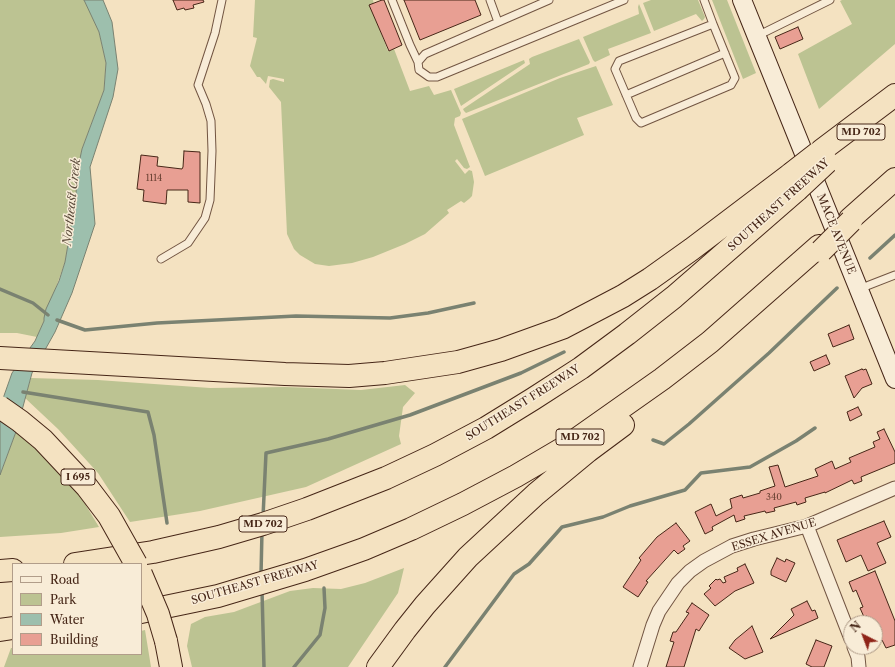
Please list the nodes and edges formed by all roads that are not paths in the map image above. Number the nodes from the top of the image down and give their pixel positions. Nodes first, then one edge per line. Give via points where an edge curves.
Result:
1 (222, 0) edge
2 (392, 0) edge
3 (490, 0) edge
4 (549, 0) edge
5 (624, 0) edge
6 (704, 0) edge
7 (742, 0) edge
8 (830, 0) edge
9 (498, 22) junction
10 (713, 24) junction
11 (756, 36) junction
12 (725, 53) junction
13 (418, 62) junction
14 (626, 95) junction
15 (895, 95) edge
16 (895, 102) edge
17 (824, 156) junction
18 (895, 179) edge
19 (794, 182) junction
20 (820, 248) junction
21 (161, 259) dead end
22 (895, 275) edge
23 (859, 289) junction
24 (1, 358) edge
25 (895, 379) edge
26 (0, 407) edge
27 (895, 488) edge
28 (806, 526) junction
29 (82, 563) edge
30 (135, 563) edge
31 (12, 570) edge
32 (0, 571) edge
33 (142, 576) edge
34 (142, 612) edge
35 (843, 619) edge
36 (858, 655) edge
37 (171, 667) edge
38 (378, 667) edge
39 (640, 667) edge
40 (859, 667) edge

1 - 21 lane via 198,85 210,121 210,200 205,218 188,243
2 - 13 lane
3 - 9 lane
4 - 9 lane
5 - 13 lane via 437,77 423,74 419,70
6 - 10 lane
7 - 11 main road, MACE AVENUE
8 - 11 lane
9 - 13 lane via 425,54
10 - 12 lane
10 - 14 lane via 619,61 615,69
11 - 23 main road, MACE AVENUE
12 - 14 lane
12 - 14 lane via 735,78 731,84 641,123 636,118
15 - 17 highway
16 - 17 highway, SOUTHEAST FREEWAY / MD 702
17 - 19 highway, bridge
18 - 20 highway, SOUTHEAST FREEWAY / MD 702, bridge
19 - 24 highway via 623,296 562,328 458,362 349,376
19 - 29 highway, SOUTHEAST FREEWAY / MD 702 via 674,297 581,368 486,428 386,478 263,524 154,552
20 - 34 highway, SOUTHEAST FREEWAY / MD 702 via 710,342 650,387 567,446 464,504 370,546 305,570 218,596
20 - 38 highway via 758,314 717,350 565,469 500,526 468,557 425,606
22 - 23 lane
23 - 25 main road, MACE AVENUE
26 - 30 highway, I 695, bridge via 43,440 87,487 109,516
27 - 28 street, ESSEX AVENUE
28 - 35 street
28 - 39 street, ESSEX AVENUE via 732,546 690,571 678,583 659,611
31 - 32 highway
33 - 37 highway, bridge via 158,614
36 - 40 street

